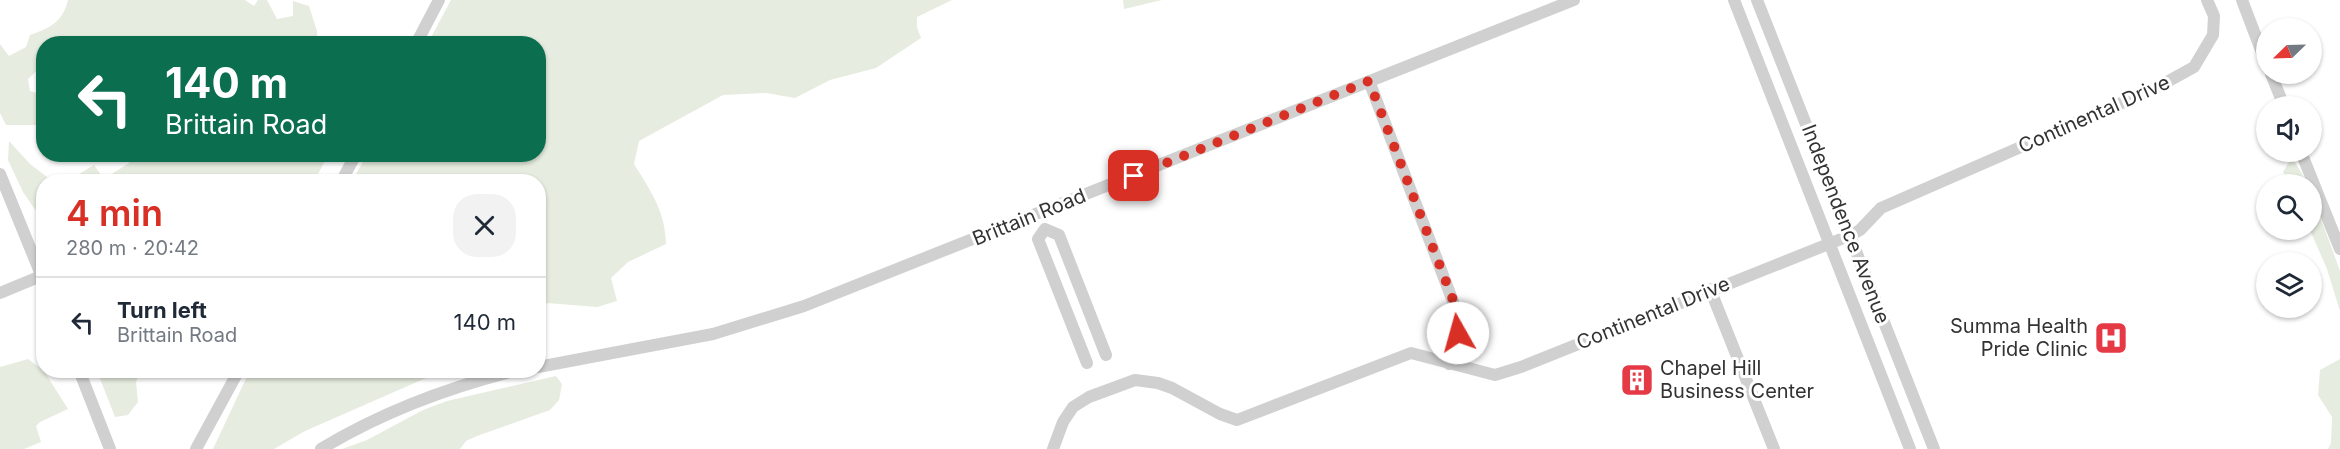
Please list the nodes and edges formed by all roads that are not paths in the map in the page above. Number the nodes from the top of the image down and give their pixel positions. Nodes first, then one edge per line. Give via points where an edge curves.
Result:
1 (439, 0) edge
2 (1574, 0) edge
3 (1734, 0) edge
4 (1757, 0) edge
5 (2207, 0) edge
6 (2242, 0) edge
7 (420, 36) edge
8 (2256, 37) edge
9 (1369, 81) junction
10 (2306, 162) edge
11 (0, 174) edge
12 (1039, 213) junction
13 (2336, 228) edge
14 (1045, 229) junction
15 (1851, 235) junction
16 (1829, 243) junction
17 (2340, 249) edge
18 (36, 264) edge
19 (36, 281) edge
20 (1710, 289) junction
21 (0, 293) edge
22 (1106, 355) dead end
23 (1087, 363) dead end
24 (1449, 364) junction
25 (546, 365) edge
26 (82, 378) edge
27 (235, 378) edge
28 (491, 378) edge
29 (110, 449) edge
30 (196, 449) edge
31 (321, 449) edge
32 (1053, 449) edge
33 (1774, 449) edge
34 (1910, 449) edge
35 (1934, 449) edge

1 - 7 street
2 - 9 street, Brittain Road
3 - 16 street, Independence Avenue
4 - 15 street, Independence Avenue
5 - 15 street, Continental Drive via 2214,16 2213,35 2194,67 2156,88 1881,208
6 - 8 street
9 - 12 street, Brittain Road
9 - 24 street via 1457,312 1456,342
10 - 13 street
11 - 18 street
12 - 14 street
12 - 25 street, Brittain Road via 761,321 713,334
13 - 17 street
14 - 22 street via 1059,235
14 - 23 street via 1038,239
15 - 16 street, Continental Drive
15 - 35 street, Independence Avenue
16 - 20 street, Continental Drive
16 - 34 street, Independence Avenue
19 - 21 street
20 - 24 street, Continental Drive via 1495,375
20 - 33 street
24 - 32 street, Continental Drive via 1406,354 1237,420 1158,382 1135,380 1073,406
26 - 29 street
27 - 30 street
28 - 31 street via 425,398

